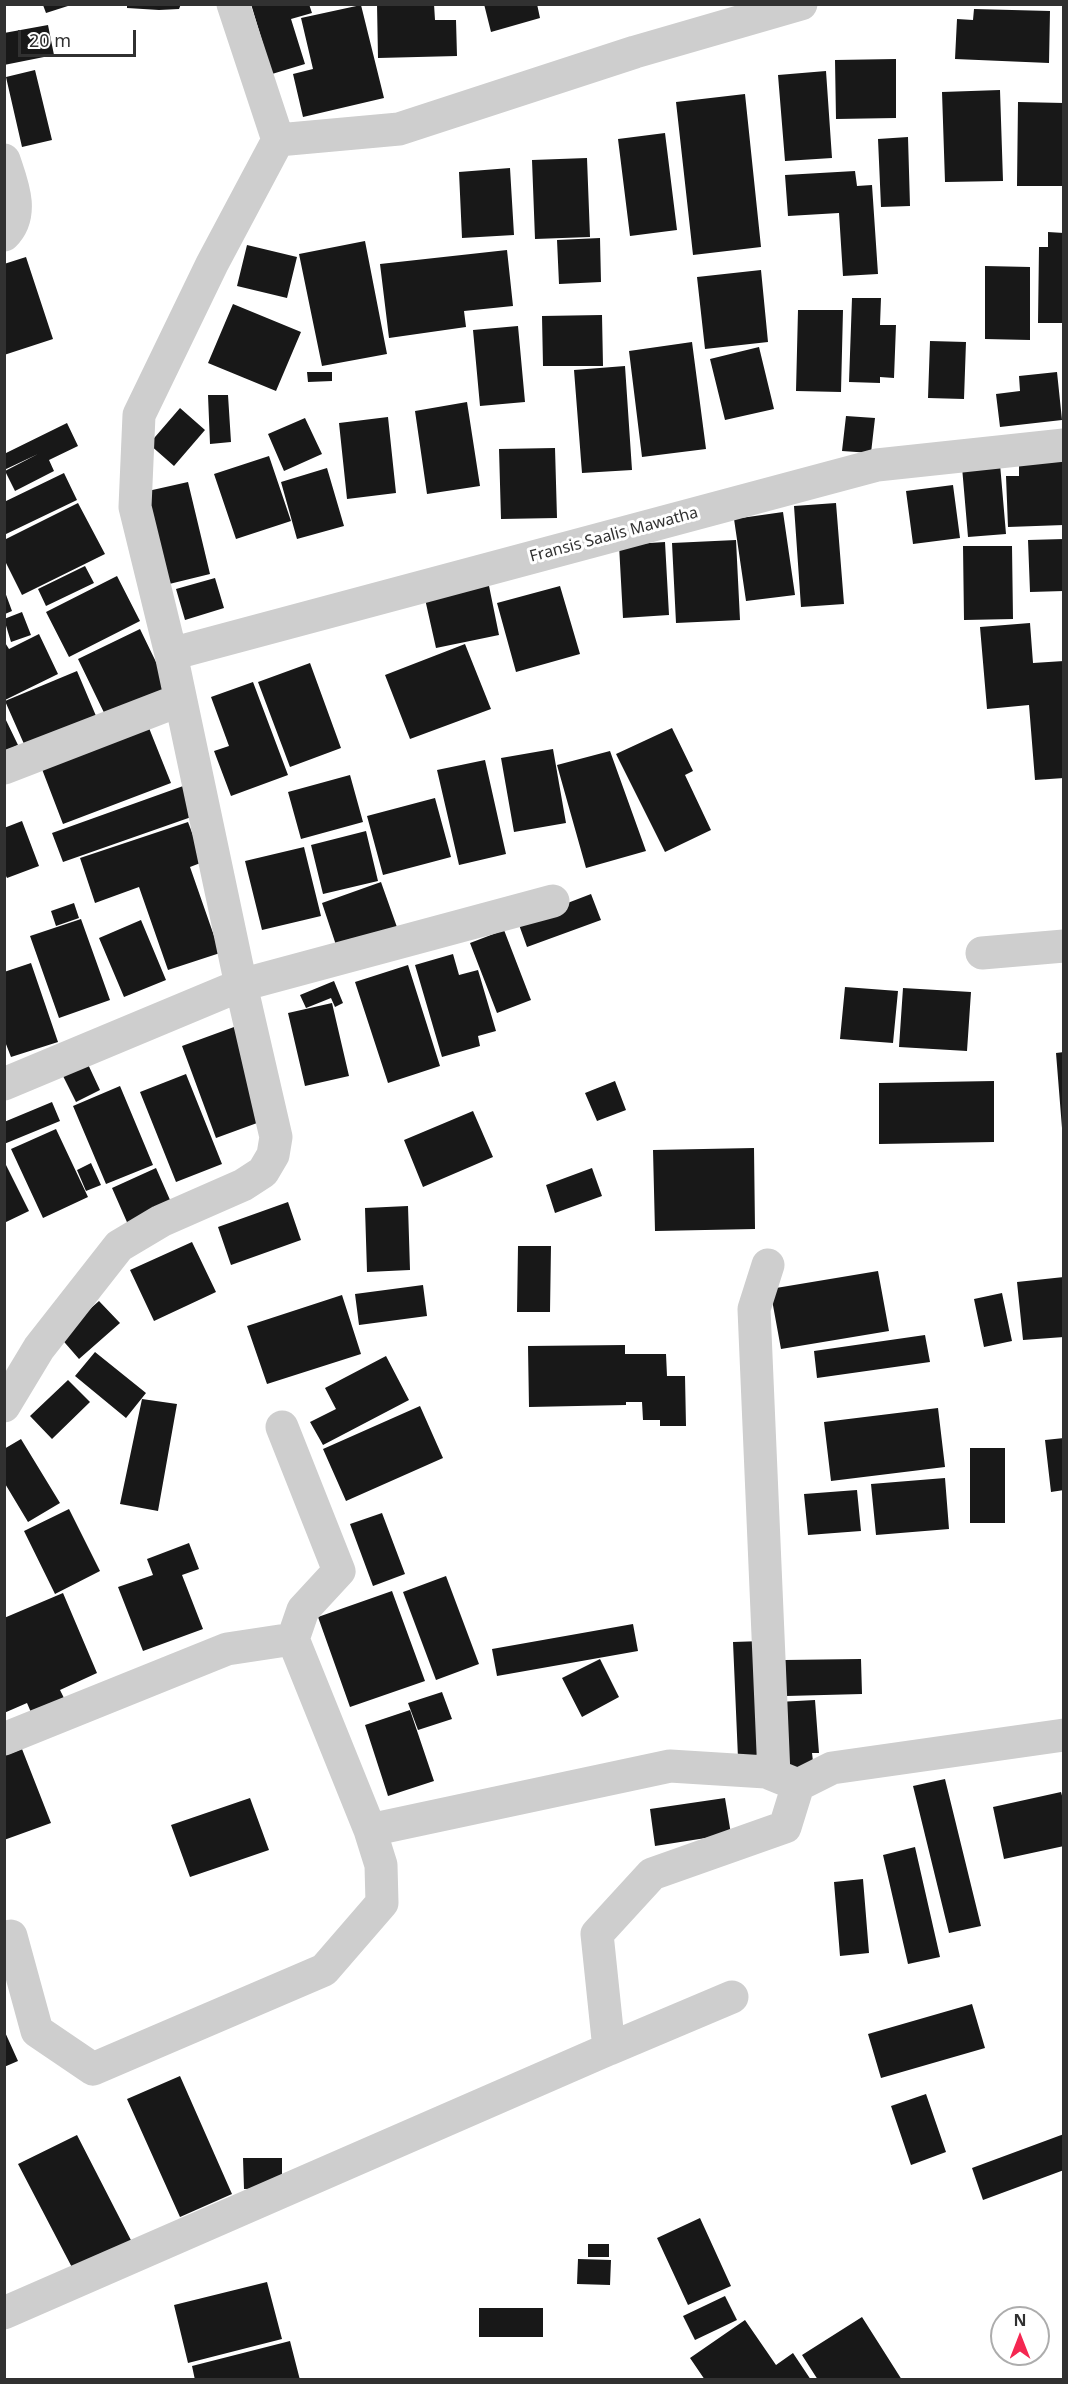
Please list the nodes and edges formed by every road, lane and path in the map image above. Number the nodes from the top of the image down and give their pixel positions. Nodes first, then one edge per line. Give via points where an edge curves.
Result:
1 (233, 4) edge
2 (801, 4) edge
3 (278, 140) junction
4 (4, 160) edge
5 (4, 235) edge
6 (1064, 445) edge
7 (171, 654) junction
8 (180, 700) junction
9 (4, 768) edge
10 (554, 901) dead end
11 (1064, 946) edge
12 (982, 952) dead end
13 (240, 985) junction
14 (4, 1084) edge
15 (768, 1265) dead end
16 (4, 1406) edge
17 (282, 1427) dead end
18 (293, 1639) junction
19 (1064, 1735) edge
20 (4, 1738) edge
21 (786, 1780) junction
22 (370, 1830) junction
23 (11, 1936) dead end
24 (732, 1997) dead end
25 (609, 2049) junction
26 (4, 2313) edge

1 - 3 street
2 - 3 street via 635,52 399,129
3 - 7 street via 139,415 135,507
4 - 5 street via 15,193 16,212
6 - 7 street, Fransis Saalis Mawatha via 877,465
7 - 8 street
8 - 9 street
8 - 13 street
10 - 13 street
11 - 12 street
13 - 14 street
13 - 16 street via 276,1137 273,1155 263,1172 243,1185 161,1221 119,1246 39,1348
15 - 21 street via 754,1309
17 - 18 street via 339,1571 303,1610
18 - 20 street via 227,1649
18 - 22 street
19 - 21 street via 832,1768
21 - 22 street via 766,1772 670,1766
21 - 25 street via 785,1827 652,1874 597,1934
22 - 23 street via 381,1865 382,1903 324,1970 93,2068 37,2031
24 - 25 street
25 - 26 street

